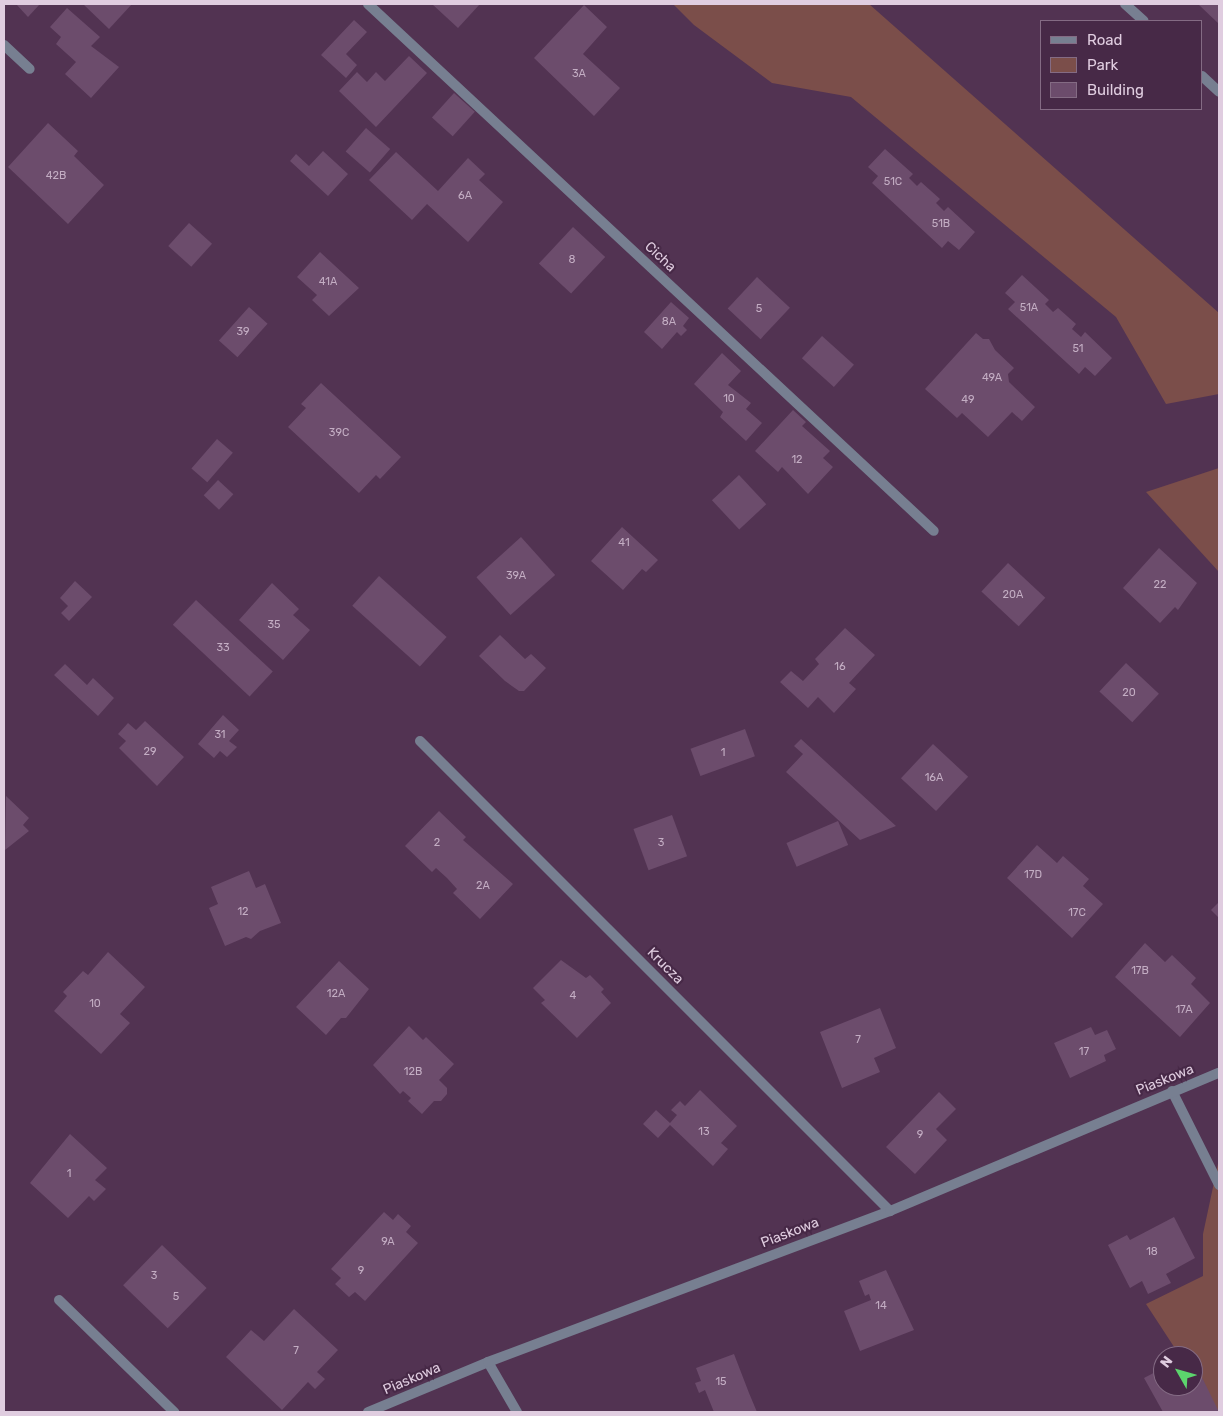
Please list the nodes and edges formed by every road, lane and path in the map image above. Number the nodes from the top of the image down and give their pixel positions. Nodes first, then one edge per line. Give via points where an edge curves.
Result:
1 (368, 4) edge
2 (1125, 4) edge
3 (1143, 20) edge
4 (4, 44) edge
5 (30, 69) dead end
6 (1203, 77) edge
7 (1219, 92) edge
8 (934, 531) dead end
9 (420, 741) dead end
10 (1219, 1073) edge
11 (1172, 1091) junction
12 (1219, 1185) edge
13 (890, 1210) junction
14 (59, 1300) dead end
15 (488, 1362) junction
16 (174, 1412) edge
17 (368, 1412) edge
18 (517, 1412) edge

1 - 8 street, Cicha
2 - 3 street
4 - 5 street
6 - 7 street
9 - 13 street, Krucza
10 - 11 street, Piaskowa
11 - 12 street
11 - 13 street, Piaskowa
13 - 15 street, Piaskowa
14 - 16 street
15 - 17 street, Piaskowa
15 - 18 street

